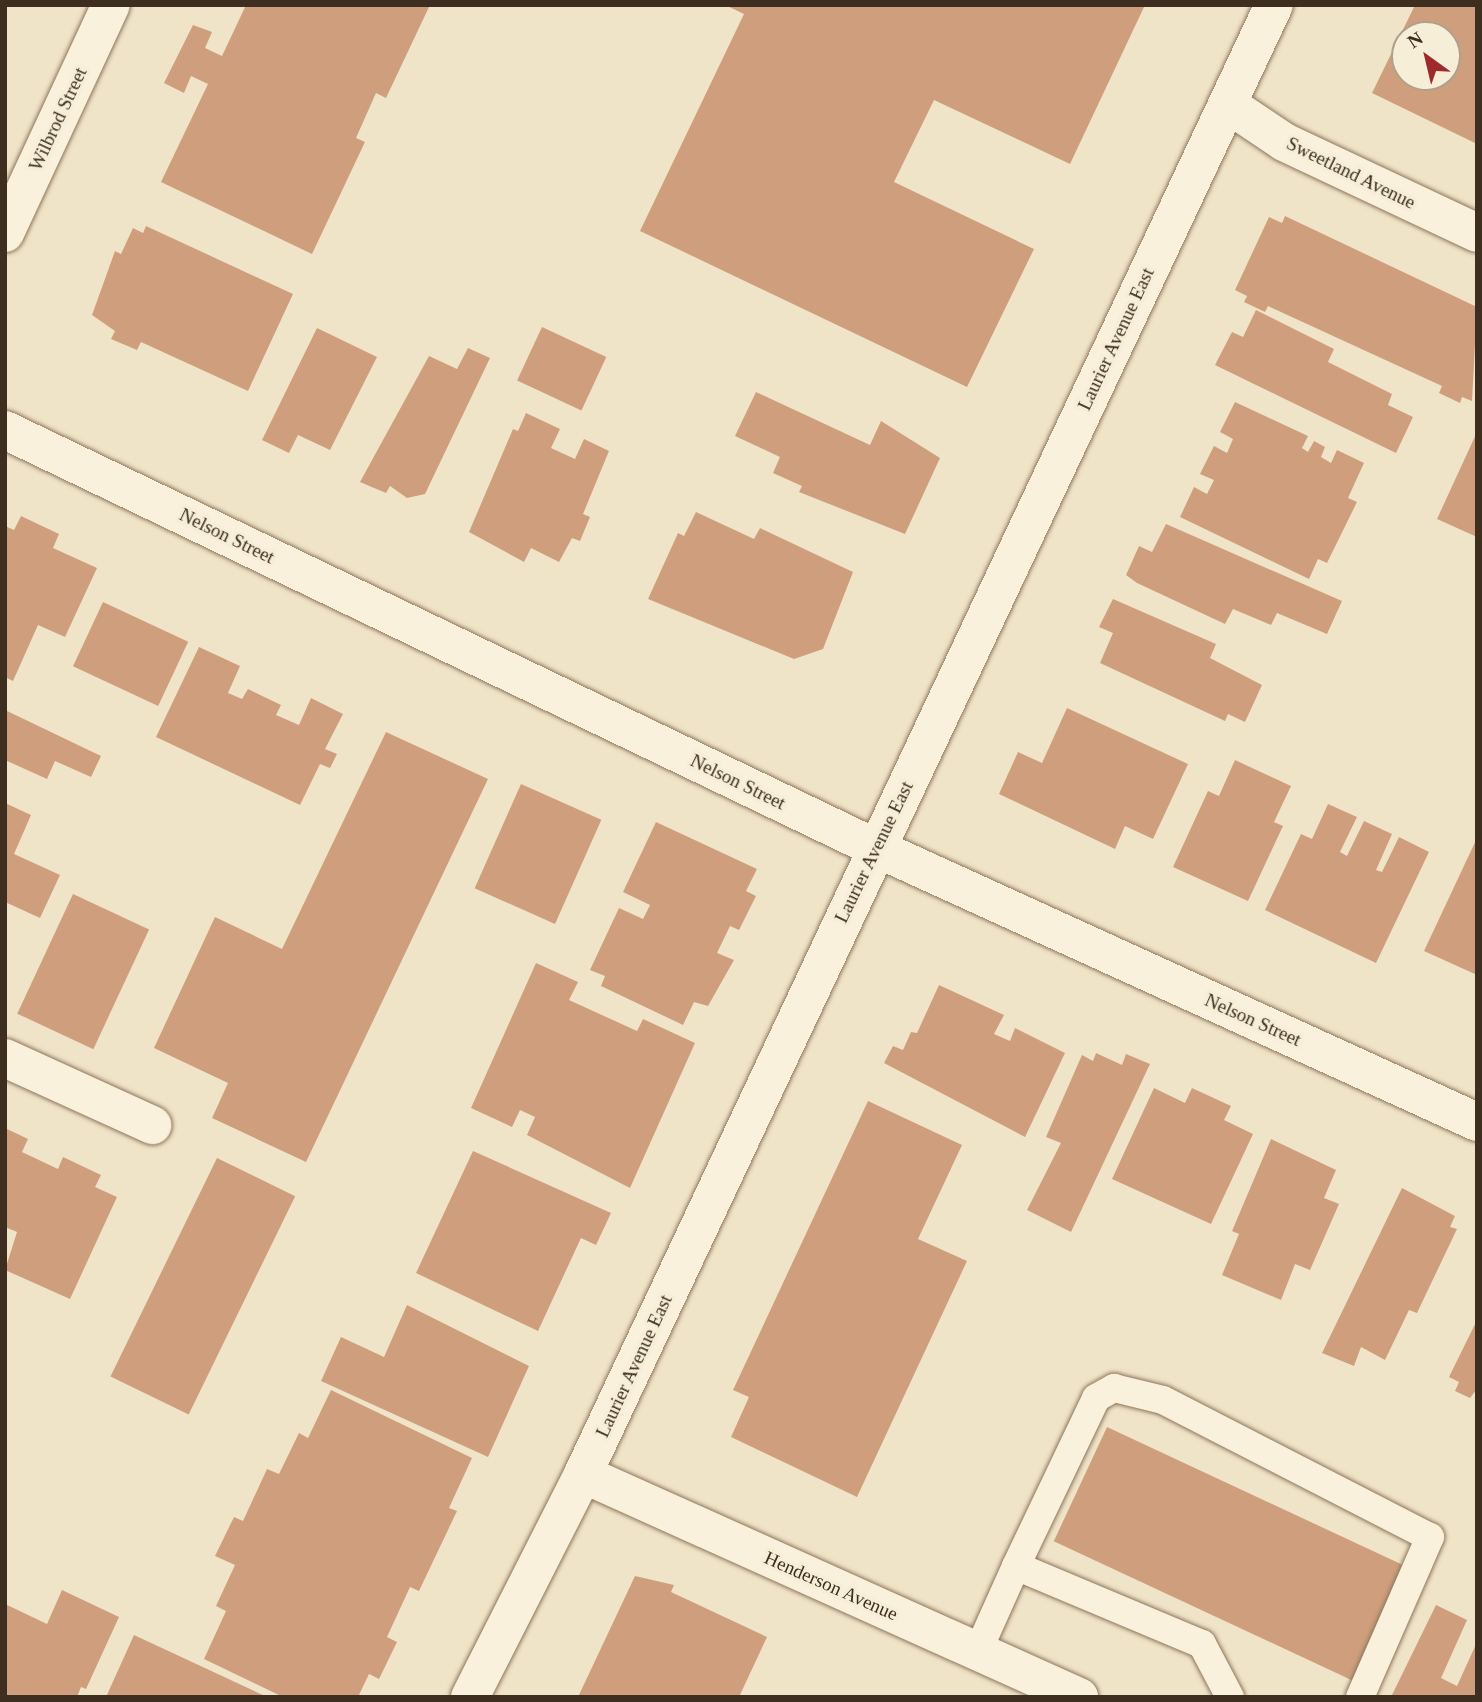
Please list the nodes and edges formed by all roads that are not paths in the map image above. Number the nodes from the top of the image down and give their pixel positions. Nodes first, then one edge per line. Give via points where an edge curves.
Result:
1 (111, 5) edge
2 (1274, 5) edge
3 (1229, 105) junction
4 (5, 233) edge
5 (1477, 233) edge
6 (5, 430) edge
7 (876, 848) junction
8 (5, 1058) edge
9 (1477, 1122) edge
10 (152, 1125) dead end
11 (583, 1474) junction
12 (1016, 1566) junction
13 (978, 1651) junction
14 (470, 1697) edge
15 (1079, 1697) edge
16 (1230, 1697) edge
17 (1360, 1697) edge

1 - 4 street, Wilbrod Street
2 - 3 street, Laurier Avenue East
3 - 5 street, Sweetland Avenue via 1284,142
3 - 7 street, Laurier Avenue East
6 - 7 street, Nelson Street
7 - 9 street, Nelson Street
7 - 11 street, Laurier Avenue East
8 - 10 street
11 - 13 street, Henderson Avenue
11 - 14 street, Laurier Avenue East
12 - 13 lane
12 - 16 lane via 1202,1644
12 - 17 lane via 1097,1398 1114,1388 1163,1400 1430,1537
13 - 15 street, Henderson Avenue

